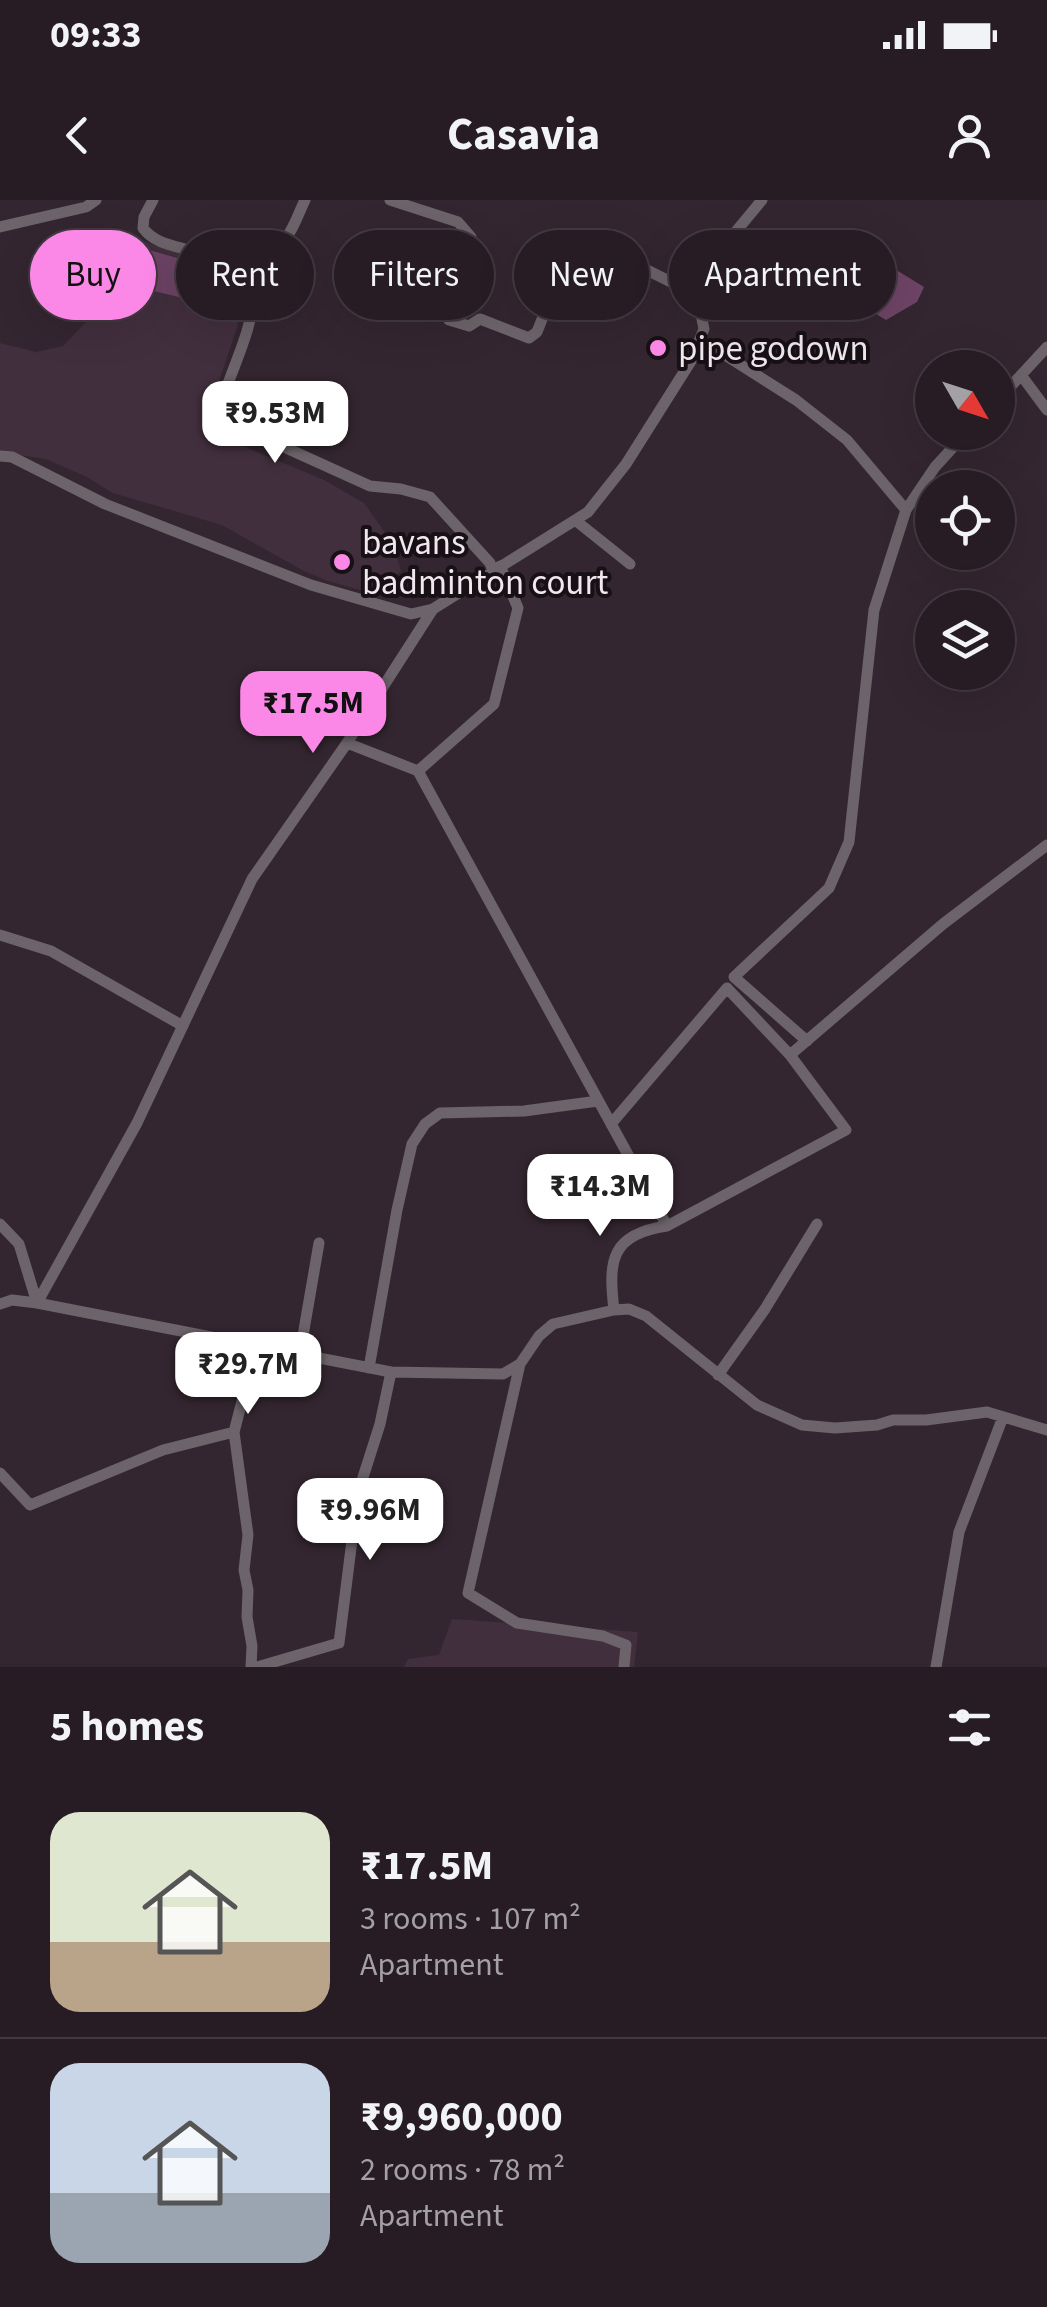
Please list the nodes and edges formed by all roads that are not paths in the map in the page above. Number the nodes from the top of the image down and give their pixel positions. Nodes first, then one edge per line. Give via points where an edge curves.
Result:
1 (96, 200) edge
2 (153, 200) edge
3 (305, 200) edge
4 (390, 200) edge
5 (762, 200) edge
6 (0, 226) edge
7 (291, 230) edge
8 (737, 230) edge
9 (176, 247) edge
10 (669, 281) edge
11 (248, 320) edge
12 (702, 320) edge
13 (700, 339) junction
14 (1047, 347) edge
15 (1020, 375) junction
16 (1015, 381) edge
17 (1047, 410) edge
18 (950, 450) edge
19 (0, 456) edge
20 (906, 510) junction
21 (575, 520) junction
22 (630, 564) dead end
23 (497, 568) junction
24 (433, 609) junction
25 (347, 743) junction
26 (418, 772) junction
27 (1047, 845) edge
28 (0, 935) edge
29 (183, 1026) junction
30 (806, 1041) junction
31 (790, 1055) junction
32 (598, 1101) junction
33 (611, 1124) junction
34 (0, 1224) edge
35 (817, 1224) dead end
36 (666, 1226) junction
37 (319, 1243) dead end
38 (37, 1303) junction
39 (0, 1304) edge
40 (614, 1310) junction
41 (280, 1350) junction
42 (300, 1353) junction
43 (520, 1364) junction
44 (369, 1368) junction
45 (392, 1372) junction
46 (718, 1375) junction
47 (1003, 1416) junction
48 (1047, 1430) edge
49 (234, 1432) junction
50 (0, 1473) edge
51 (254, 1667) edge
52 (624, 1667) edge
53 (936, 1667) edge

1 - 6 street
2 - 9 street via 143,228
3 - 7 street
4 - 10 street via 458,222 471,238 449,320 470,326 480,319 529,338 550,300 585,312 619,256
5 - 8 street
11 - 23 street via 218,417 365,484 430,498
12 - 13 street
13 - 20 street via 847,440
13 - 21 street via 626,464
14 - 15 street
15 - 16 street
15 - 17 street
18 - 20 street
19 - 24 street via 312,585 411,614
20 - 30 street via 874,610 849,842 829,888 734,977
21 - 22 street
21 - 23 street
23 - 24 street
23 - 26 street via 518,608 494,704
24 - 25 street
25 - 26 street
25 - 29 street via 252,879
26 - 32 street
27 - 30 street
28 - 29 street via 51,951
29 - 38 street
30 - 31 street
31 - 33 street via 727,988
31 - 36 street via 846,1130
32 - 33 street
32 - 44 street via 524,1112 440,1113 425,1124 412,1144
33 - 36 street
34 - 38 street via 18,1244
35 - 46 street
36 - 40 street via 640,1230 619,1247 610,1275
37 - 42 street
38 - 39 street
38 - 41 street
40 - 43 street via 553,1324
40 - 46 street via 646,1316
41 - 42 street
41 - 49 street via 246,1386
42 - 44 street
43 - 45 street via 504,1374
43 - 52 street via 468,1593 517,1623 626,1645
44 - 45 street
45 - 51 street via 358,1493 339,1643
46 - 47 street via 757,1405 802,1425
47 - 48 street
47 - 53 street via 959,1532
49 - 50 street via 163,1450 30,1504
49 - 51 street via 248,1536 244,1570

